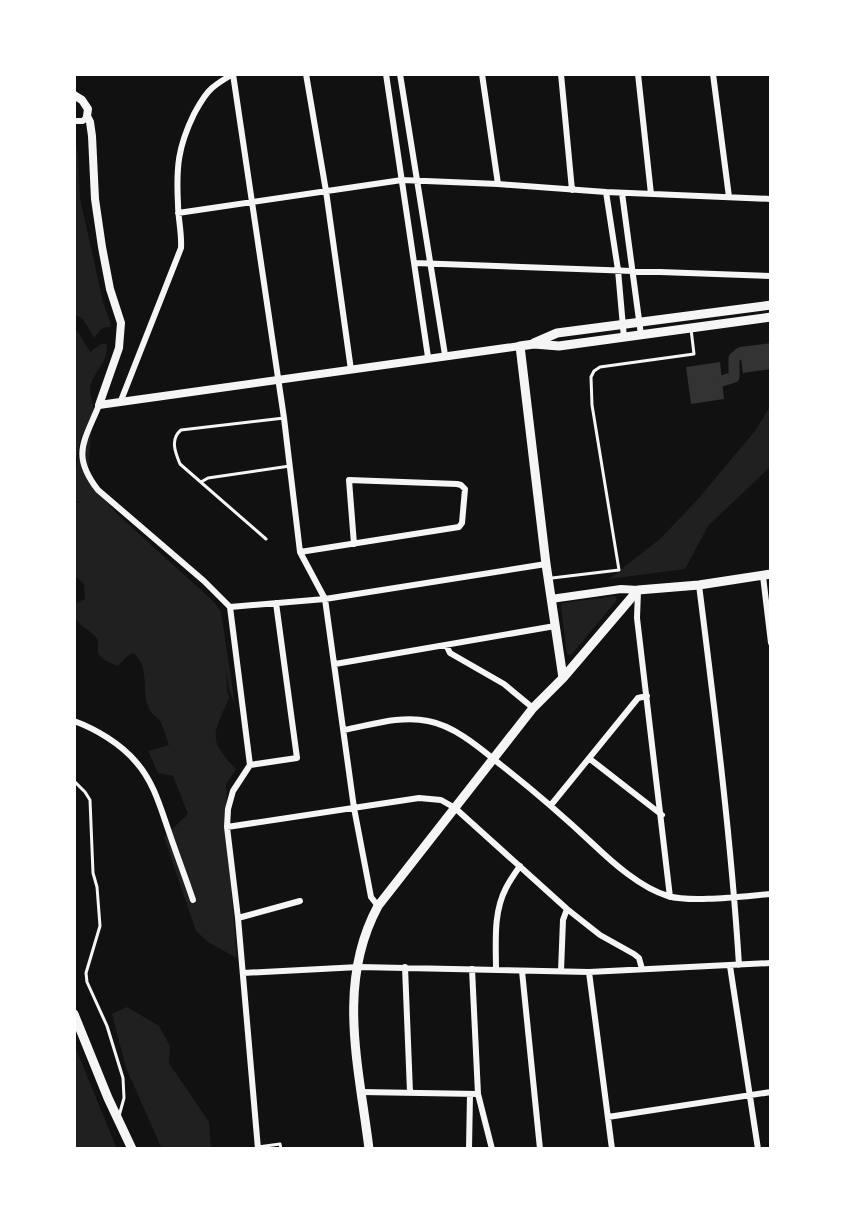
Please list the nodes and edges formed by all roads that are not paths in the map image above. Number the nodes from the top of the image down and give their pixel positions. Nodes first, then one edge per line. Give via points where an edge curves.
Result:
1 (233, 74) edge
2 (306, 74) edge
3 (386, 74) edge
4 (400, 74) edge
5 (482, 74) edge
6 (561, 74) edge
7 (638, 74) edge
8 (713, 74) edge
9 (74, 95) edge
10 (87, 116) junction
11 (74, 121) edge
12 (402, 180) junction
13 (417, 181) junction
14 (498, 184) junction
15 (572, 190) junction
16 (326, 191) junction
17 (606, 192) junction
18 (622, 193) junction
19 (651, 194) junction
20 (729, 197) junction
21 (771, 199) edge
22 (252, 202) junction
23 (178, 213) junction
24 (415, 263) junction
25 (429, 263) junction
26 (618, 270) junction
27 (633, 271) junction
28 (771, 276) edge
29 (771, 305) edge
30 (771, 317) edge
31 (640, 322) junction
32 (623, 325) junction
33 (691, 329) junction
34 (641, 335) junction
35 (624, 338) junction
36 (534, 344) junction
37 (520, 346) junction
38 (445, 355) junction
39 (428, 357) junction
40 (351, 370) junction
41 (277, 380) junction
42 (120, 403) junction
43 (99, 405) junction
44 (284, 418) junction
45 (290, 466) junction
46 (201, 482) junction
47 (266, 539) dead end
48 (354, 544) junction
49 (300, 552) junction
50 (546, 564) junction
51 (767, 575) edge
52 (548, 578) junction
53 (699, 585) junction
54 (638, 590) junction
55 (325, 599) junction
56 (551, 599) junction
57 (276, 603) junction
58 (230, 607) junction
59 (555, 626) junction
60 (771, 643) edge
61 (446, 645) junction
62 (335, 664) junction
63 (563, 678) junction
64 (647, 696) junction
65 (533, 708) junction
66 (74, 721) edge
67 (344, 730) junction
68 (493, 759) junction
69 (590, 759) junction
70 (250, 765) junction
71 (74, 781) edge
72 (551, 805) junction
73 (354, 808) junction
74 (455, 808) junction
75 (662, 815) junction
76 (227, 827) junction
77 (520, 866) junction
78 (771, 894) edge
79 (670, 897) junction
80 (735, 897) junction
81 (193, 900) dead end
82 (300, 901) dead end
83 (378, 906) junction
84 (567, 909) junction
85 (238, 918) junction
86 (771, 963) edge
87 (739, 965) junction
88 (730, 966) junction
89 (359, 967) junction
90 (405, 967) junction
91 (472, 969) junction
92 (642, 969) junction
93 (496, 970) junction
94 (522, 971) junction
95 (561, 971) junction
96 (589, 972) junction
97 (243, 973) junction
98 (74, 1014) edge
99 (362, 1092) junction
100 (410, 1092) junction
101 (771, 1092) edge
102 (474, 1094) junction
103 (750, 1094) junction
104 (608, 1117) junction
105 (118, 1118) junction
106 (258, 1148) edge
107 (132, 1149) edge
108 (281, 1149) edge
109 (369, 1149) edge
110 (469, 1149) edge
111 (492, 1149) edge
112 (540, 1149) edge
113 (612, 1149) edge
114 (758, 1149) edge

1 - 22 street
1 - 23 street via 199,104 182,141
2 - 16 street
3 - 12 street
4 - 13 street
5 - 14 street
6 - 15 street
7 - 19 street
8 - 20 street
9 - 10 street via 86,103
10 - 11 street
10 - 43 street via 102,247 121,323 119,348
12 - 13 street
12 - 16 street
12 - 24 street
13 - 14 street
13 - 25 street
14 - 15 street
15 - 17 street
16 - 22 street
16 - 40 street
17 - 18 street
17 - 26 street
18 - 19 street
18 - 27 street
19 - 20 street
20 - 21 street
22 - 23 street
22 - 41 street
23 - 42 street via 181,248
24 - 25 street
24 - 39 street
25 - 26 street
25 - 38 street
26 - 27 street
26 - 32 street
27 - 28 street
27 - 31 street
29 - 31 main road
30 - 33 main road
31 - 32 main road
31 - 34 street
32 - 35 street
32 - 36 main road via 557,333
33 - 34 main road
33 - 52 lane via 694,354 594,371 592,405 619,570
34 - 35 main road
35 - 36 main road
36 - 37 main road
37 - 38 street
37 - 50 main road
38 - 39 street
39 - 40 street
40 - 41 street
41 - 42 street
41 - 44 street
42 - 43 street
43 - 58 street via 81,448 87,476
44 - 45 street
44 - 46 lane via 177,433 180,464
45 - 46 lane
45 - 49 street
46 - 47 lane
48 - 48 street via 349,480 457,484 466,493 459,527
48 - 49 street
49 - 55 street
50 - 52 main road
50 - 55 street
51 - 53 main road
51 - 60 street
52 - 56 main road
53 - 54 main road
53 - 80 street
54 - 56 street
54 - 63 main road
54 - 64 street
55 - 57 street
55 - 62 street
56 - 59 main road
57 - 58 street
57 - 70 street via 297,758
58 - 70 street
59 - 61 street
59 - 63 main road
61 - 62 street
61 - 65 street via 450,653
62 - 67 street
63 - 65 main road
64 - 69 street via 638,698
64 - 75 street
65 - 68 main road
66 - 81 street via 127,753 147,777
67 - 68 street via 426,720 463,736
67 - 73 street
68 - 72 street
68 - 74 main road
69 - 72 street
69 - 75 street
70 - 76 street via 233,791
71 - 105 lane via 90,800 100,926 87,982 123,1078
72 - 79 street via 625,872
73 - 74 street via 430,798
73 - 76 street
73 - 83 street via 371,897
74 - 77 street
74 - 83 main road
75 - 79 street
76 - 85 street
77 - 84 street
77 - 93 street via 499,906
78 - 80 street
79 - 80 street
80 - 87 street
82 - 85 street
83 - 89 main road
84 - 92 street via 634,954
84 - 95 street
85 - 97 street
86 - 87 street
87 - 88 street
88 - 92 street
88 - 103 street
89 - 90 street
89 - 97 street
89 - 99 main road via 352,1008
90 - 91 street
90 - 100 street
91 - 93 street
91 - 102 street
92 - 96 street
93 - 94 street
94 - 95 street
94 - 112 street
95 - 96 street
96 - 104 street
97 - 106 street
98 - 105 main road
99 - 100 street
99 - 109 main road
100 - 102 street
101 - 103 street
102 - 110 street
102 - 111 street
103 - 104 street
103 - 114 street
104 - 113 street
105 - 107 main road
106 - 108 lane via 280,1144

